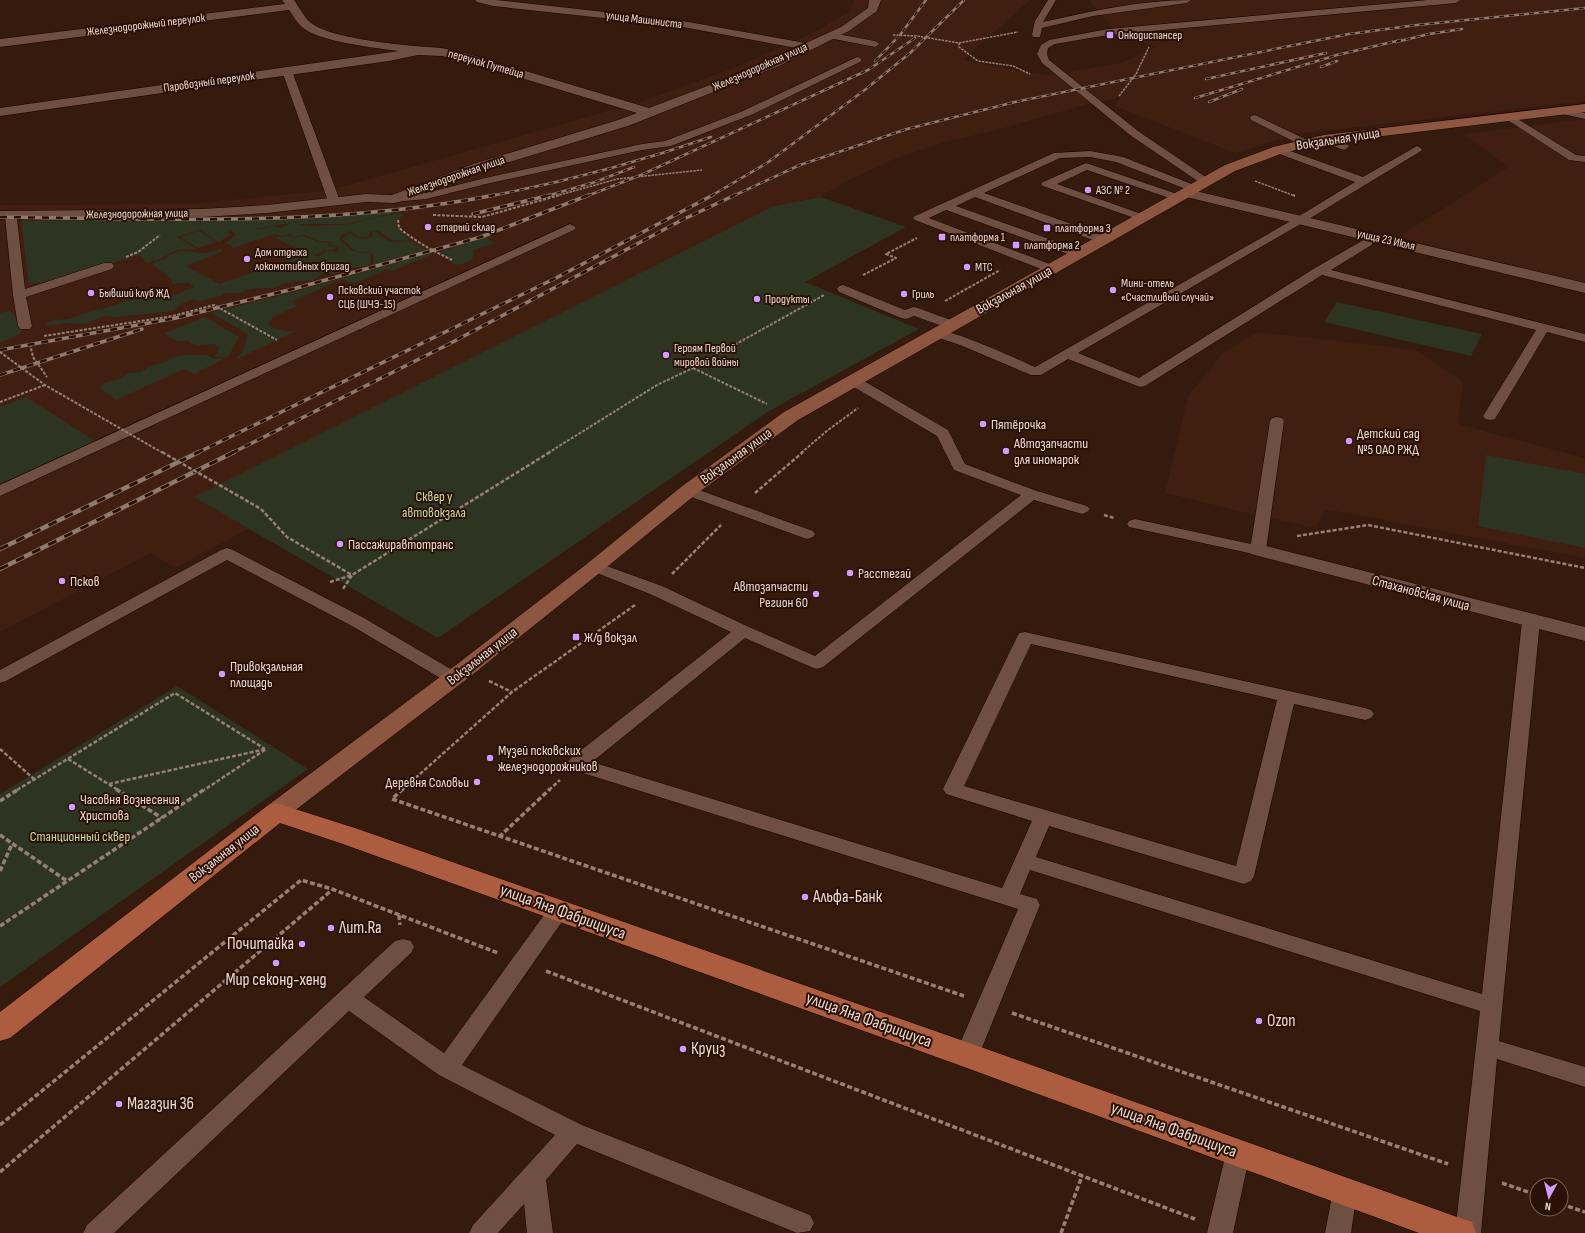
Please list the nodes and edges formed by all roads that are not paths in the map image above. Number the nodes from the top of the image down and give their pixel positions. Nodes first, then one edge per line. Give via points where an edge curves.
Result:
1 (481, 0) edge
2 (553, 0) edge
3 (875, 0) edge
4 (1052, 0) edge
5 (1186, 0) edge
6 (1456, 0) edge
7 (290, 3) edge
8 (1085, 6) dead end
9 (537, 7) junction
10 (1081, 16) junction
11 (1038, 28) junction
12 (832, 36) junction
13 (0, 43) edge
14 (875, 44) road end
15 (807, 47) junction
16 (418, 51) junction
17 (1042, 54) junction
18 (857, 60) dead end
19 (287, 71) junction
20 (1585, 108) edge
21 (1562, 111) junction
22 (0, 112) edge
23 (647, 112) junction
24 (1585, 116) edge
25 (1510, 117) junction
26 (1255, 118) dead end
27 (1324, 139) junction
28 (1305, 143) junction
29 (1344, 147) dead end
30 (1417, 149) dead end
31 (1278, 150) junction
32 (1585, 160) edge
33 (1363, 181) junction
34 (1192, 190) junction
35 (974, 193) junction
36 (394, 199) junction
37 (334, 202) junction
38 (946, 206) junction
39 (1, 212) edge
40 (21, 215) junction
41 (1143, 218) junction
42 (1300, 220) junction
43 (570, 228) dead end
44 (1374, 238) junction
45 (1104, 240) junction
46 (1079, 254) junction
47 (108, 266) road end
48 (1051, 269) junction
49 (1319, 271) junction
50 (1585, 288) edge
51 (843, 289) dead end
52 (18, 295) junction
53 (26, 326) road end
54 (1544, 327) junction
55 (945, 329) junction
56 (1585, 338) edge
57 (1068, 354) junction
58 (852, 380) junction
59 (1490, 416) dead end
60 (1277, 421) dead end
61 (688, 490) junction
62 (0, 491) edge
63 (1032, 494) junction
64 (1082, 509) road end
65 (1135, 524) road end
66 (807, 534) dead end
67 (1258, 546) junction
68 (595, 567) junction
69 (1531, 621) junction
70 (743, 631) junction
71 (1585, 634) edge
72 (0, 677) edge
73 (453, 678) junction
74 (1287, 696) junction
75 (1365, 714) dead end
76 (276, 812) junction
77 (1043, 817) junction
78 (1024, 861) junction
79 (1008, 898) junction
80 (559, 910) junction
81 (403, 947) dead end
82 (348, 998) junction
83 (1492, 1006) junction
84 (0, 1029) edge
85 (1488, 1046) junction
86 (967, 1055) junction
87 (447, 1068) junction
88 (1585, 1077) edge
89 (573, 1132) junction
90 (1238, 1153) junction
91 (533, 1176) junction
92 (1344, 1191) junction
93 (801, 1223) dead end
94 (1220, 1231) edge
95 (96, 1233) edge
96 (482, 1233) edge
97 (540, 1233) edge
98 (1338, 1233) edge
99 (1460, 1233) edge
100 (1468, 1233) edge

1 - 9 street, улица Машиниста
2 - 9 street
3 - 12 street, Железнодорожная улица via 873,9 846,30
4 - 11 lane via 1039,20
5 - 10 lane
6 - 17 lane via 1108,32 1052,42 1044,48
7 - 13 street, Железнодорожный переулок via 142,26
7 - 16 street, переулок Путейца via 306,26 323,33
8 - 10 lane
9 - 15 street, улица Машиниста via 677,23
10 - 11 lane
11 - 17 lane via 1038,43
12 - 14 lane
12 - 15 street, Железнодорожная улица
15 - 23 street, Железнодорожная улица via 727,83
16 - 19 street, Паровозный переулок
16 - 23 street, переулок Путейца via 466,57
17 - 34 lane via 1045,61 1134,133
18 - 36 lane via 746,113 667,144 642,147 426,196
19 - 22 street, Паровозный переулок
19 - 37 lane
20 - 21 main road, Вокзальная улица
21 - 24 lane
21 - 25 main road, Вокзальная улица
23 - 36 street, Железнодорожная улица via 623,123 478,167
25 - 27 main road, Вокзальная улица
25 - 32 lane via 1573,158
26 - 28 lane
27 - 28 main road, Вокзальная улица
27 - 29 lane
28 - 31 main road, Вокзальная улица
30 - 33 lane
31 - 33 lane
31 - 34 main road, Вокзальная улица via 1230,168
33 - 42 lane
34 - 35 lane via 1119,159 1074,154 1058,155
34 - 41 main road, Вокзальная улица
34 - 41 lane via 1086,166 1047,184
34 - 42 street, улица 23 Июля
35 - 38 lane
35 - 45 lane
36 - 37 street, Железнодорожная улица via 366,198
37 - 40 street, Железнодорожная улица via 202,213
38 - 46 lane
38 - 48 lane via 919,218
39 - 40 street, Железнодорожная улица
40 - 52 lane via 11,218
41 - 45 main road, Вокзальная улица
42 - 44 street, улица 23 Июля
42 - 57 lane
43 - 62 lane
44 - 49 lane
44 - 50 street, улица 23 Июля
45 - 46 main road, Вокзальная улица
46 - 48 main road, Вокзальная улица
47 - 52 lane
48 - 55 main road, Вокзальная улица
49 - 54 lane
49 - 57 lane via 1140,383
51 - 55 lane via 906,315 914,311 922,314
52 - 53 lane
54 - 56 lane
54 - 59 lane
55 - 57 lane via 965,342 1036,372
55 - 58 main road, Вокзальная улица
58 - 61 main road, Вокзальная улица via 791,416
58 - 63 lane via 943,432 959,467
60 - 67 lane
61 - 66 lane
61 - 68 main road, Вокзальная улица
63 - 64 lane
63 - 70 lane via 817,663
65 - 67 lane
67 - 69 street, Стахановская улица
68 - 70 lane via 656,590
68 - 73 main road, Вокзальная улица
69 - 71 street, Стахановская улица
69 - 83 lane
70 - 79 lane via 577,764
72 - 73 lane via 227,553 358,622
73 - 76 main road, Вокзальная улица
74 - 75 lane
74 - 77 lane via 1244,876
74 - 77 lane via 1025,637 954,789
76 - 80 main road, улица Яна Фабрициуса
76 - 84 main road, Вокзальная улица
77 - 78 lane
78 - 79 lane
78 - 83 lane
79 - 86 lane via 1030,905
80 - 86 main road, улица Яна Фабрициуса
80 - 87 lane
81 - 82 lane
82 - 87 lane
82 - 95 lane
83 - 85 lane
85 - 88 lane
85 - 100 lane
86 - 90 main road, улица Яна Фабрициуса
87 - 89 lane
89 - 91 lane
89 - 93 lane
90 - 92 main road, улица Яна Фабрициуса
90 - 94 lane
91 - 96 lane
91 - 97 lane
92 - 98 lane
92 - 99 main road, улица Яна Фабрициуса

